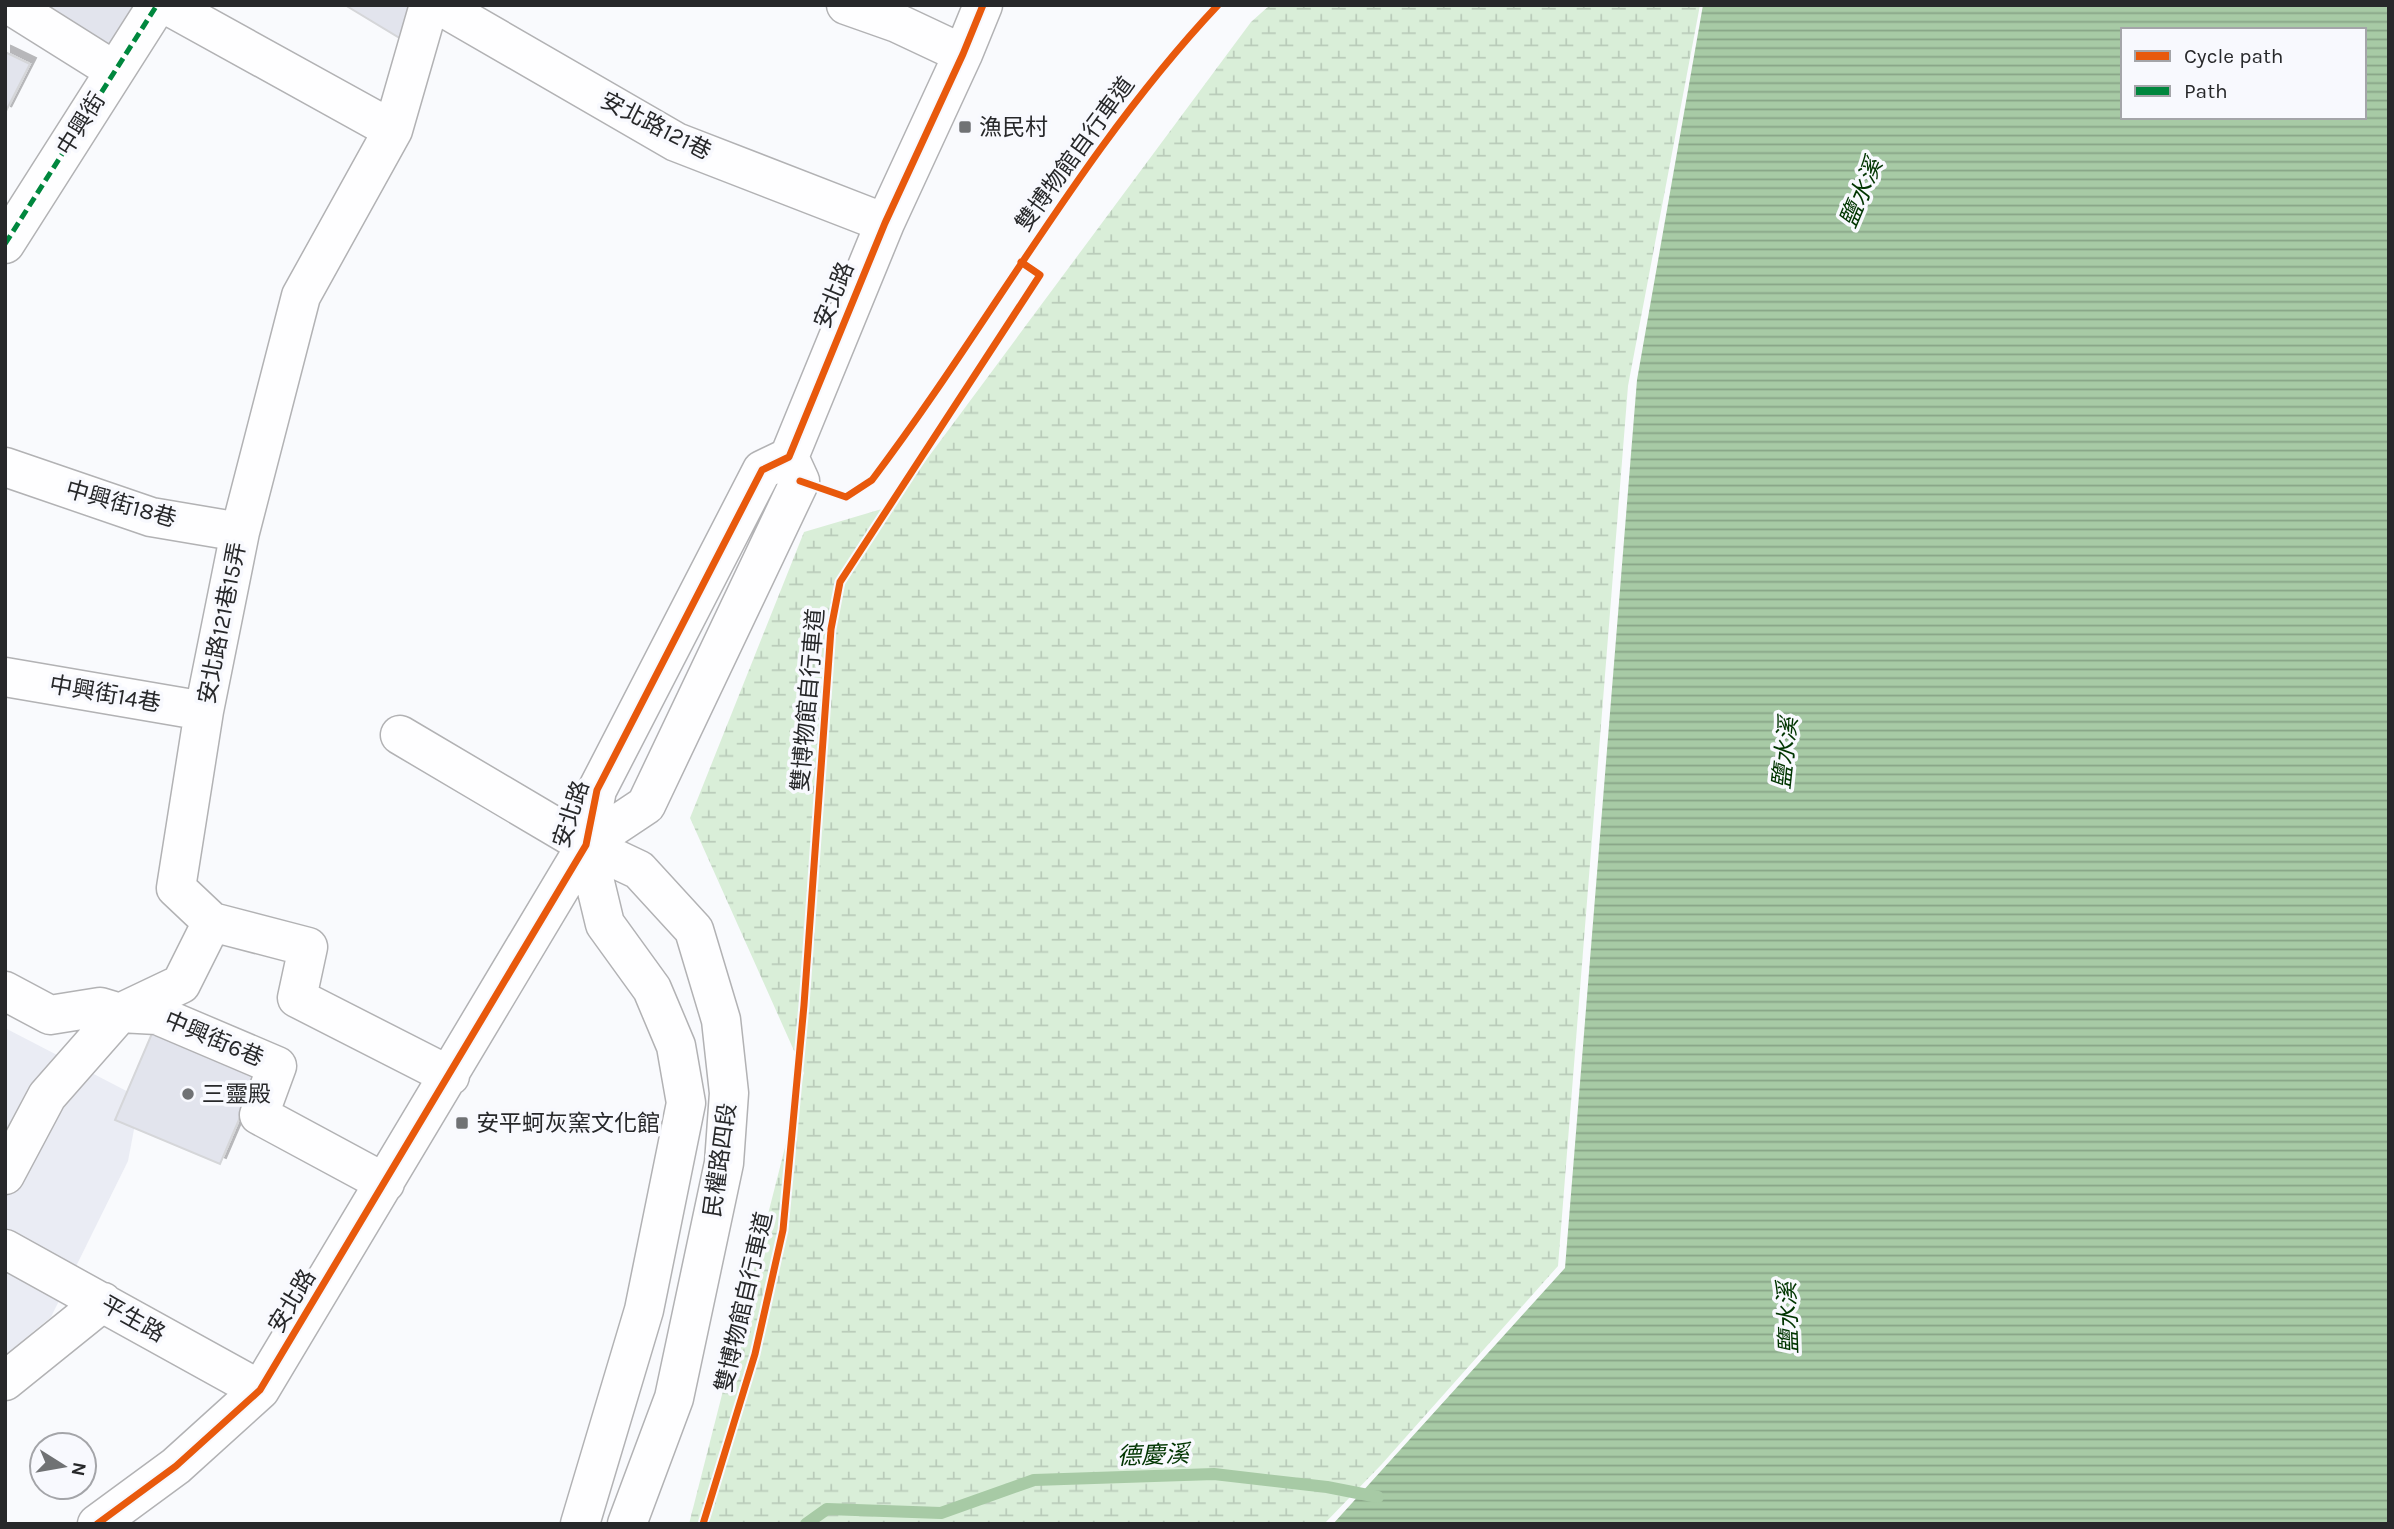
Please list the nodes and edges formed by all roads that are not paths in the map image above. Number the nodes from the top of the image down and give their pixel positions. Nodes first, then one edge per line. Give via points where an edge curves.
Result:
1 (10, 5) edge
2 (157, 5) edge
3 (167, 5) edge
4 (429, 5) edge
5 (439, 5) edge
6 (846, 5) edge
7 (983, 5) edge
8 (963, 54) junction
9 (115, 71) junction
10 (393, 130) junction
11 (884, 223) junction
12 (5, 244) edge
13 (789, 457) junction
14 (5, 467) edge
15 (240, 532) junction
16 (5, 677) edge
17 (204, 711) junction
18 (400, 735) dead end
19 (586, 845) junction
20 (212, 922) junction
21 (5, 991) edge
22 (120, 1013) junction
23 (450, 1076) junction
24 (5, 1175) edge
25 (385, 1182) junction
26 (5, 1249) edge
27 (103, 1302) junction
28 (5, 1381) edge
29 (260, 1390) junction
30 (97, 1524) edge
31 (580, 1524) edge
32 (627, 1524) edge

1 - 9 street
2 - 9 street, 中興街
3 - 10 street
4 - 10 street, 安北路121巷15弄
5 - 11 street, 安北路121巷 via 676,142
6 - 8 street
7 - 8 street, 安北路
8 - 11 street, 安北路
9 - 12 street, 中興街
10 - 15 street, 安北路121巷15弄 via 301,296
11 - 13 street, 安北路
13 - 19 street, 安北路 via 762,470 597,790
13 - 19 street, 安北路 via 800,481 646,805
14 - 15 street, 中興街18巷 via 151,517
15 - 17 street, 安北路121巷15弄
16 - 17 street, 中興街14巷
17 - 20 street, 安北路121巷15弄 via 176,888
18 - 19 street
19 - 23 street, 安北路
19 - 31 street, 民權路四段 via 604,924 652,989 676,1046 686,1103 644,1310
19 - 32 street, 民權路四段 via 639,870 694,930 721,1020 729,1093 724,1163 674,1398
20 - 22 street via 181,984
20 - 23 street via 308,947 297,998
21 - 22 street, 中興街6巷 via 50,1015 100,1007
22 - 24 street via 47,1096
22 - 25 street, 中興街6巷 via 157,1014 277,1066 259,1115
23 - 25 street, 安北路
25 - 29 street, 安北路
26 - 27 street, 平生路
27 - 28 street
27 - 29 street, 平生路
29 - 30 street, 安北路 via 176,1466

